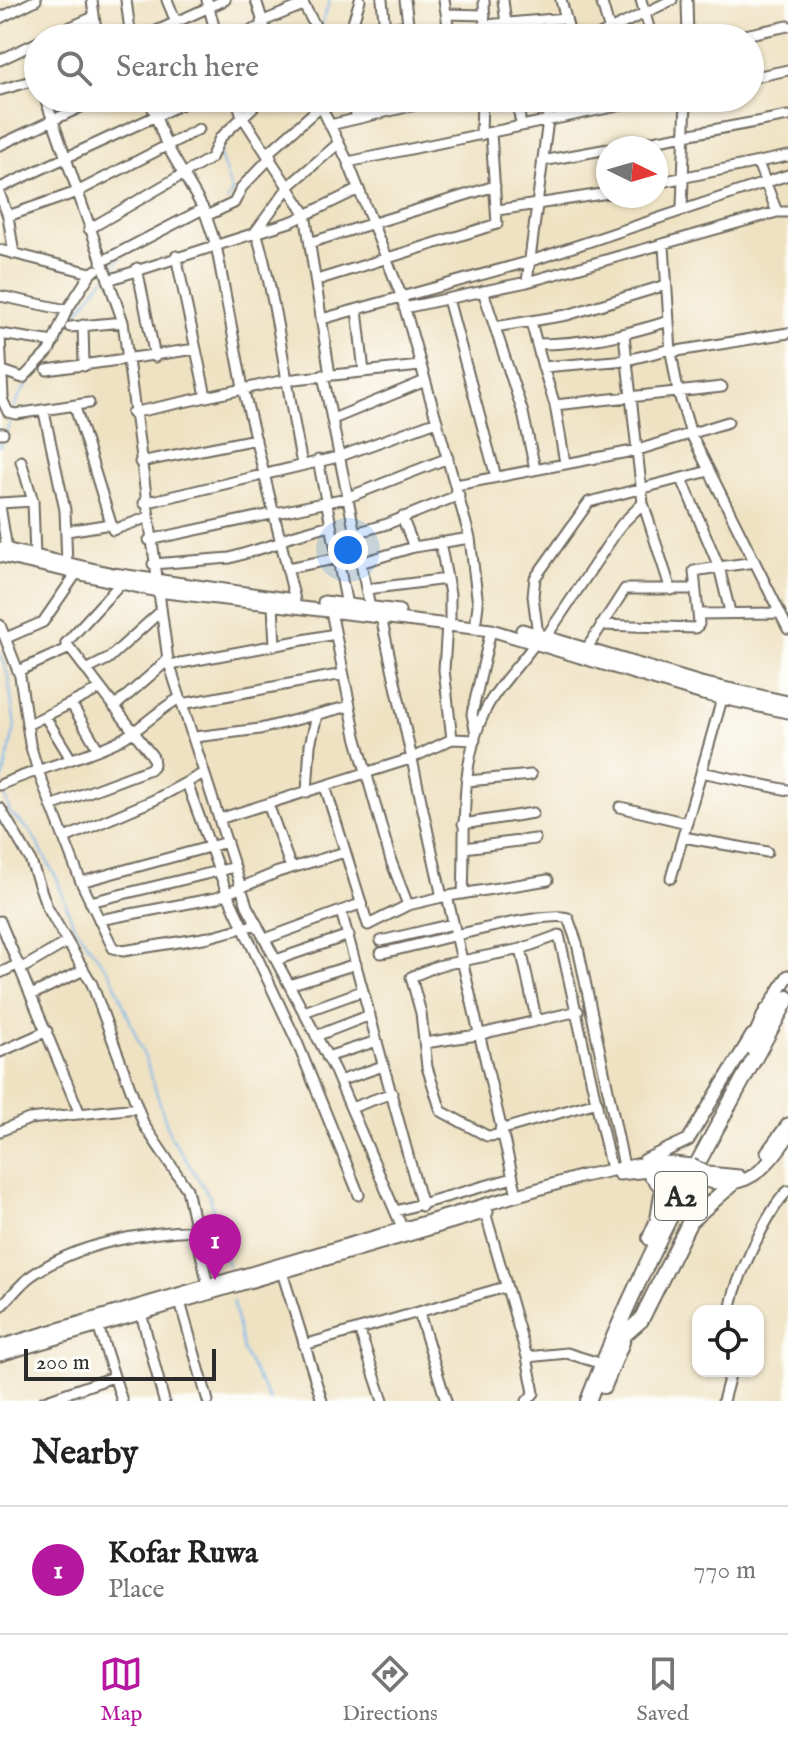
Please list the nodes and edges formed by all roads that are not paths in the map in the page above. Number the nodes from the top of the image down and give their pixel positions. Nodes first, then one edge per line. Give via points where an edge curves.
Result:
1 (36, 0) edge
2 (92, 0) edge
3 (126, 0) edge
4 (167, 0) edge
5 (225, 0) edge
6 (256, 0) edge
7 (360, 0) edge
8 (382, 0) edge
9 (405, 0) edge
10 (444, 0) edge
11 (484, 0) edge
12 (503, 0) edge
13 (561, 0) edge
14 (601, 0) edge
15 (641, 0) edge
16 (672, 0) edge
17 (687, 0) edge
18 (302, 2) edge
19 (207, 4) edge
20 (447, 14) junction
21 (645, 14) junction
22 (94, 17) junction
23 (0, 18) edge
24 (566, 18) junction
25 (485, 20) junction
26 (176, 22) junction
27 (78, 24) edge
28 (95, 24) edge
29 (129, 24) edge
30 (172, 24) edge
31 (213, 24) edge
32 (262, 24) joint
33 (313, 24) edge
34 (352, 24) edge
35 (385, 24) edge
36 (408, 24) edge
37 (448, 24) edge
38 (485, 24) edge
39 (507, 24) junction
40 (568, 24) edge
41 (608, 24) edge
42 (624, 24) edge
43 (648, 24) edge
44 (688, 24) edge
45 (788, 26) edge
46 (764, 31) edge
47 (24, 49) edge
48 (0, 60) edge
49 (788, 70) edge
50 (764, 75) edge
51 (24, 82) edge
52 (1, 86) edge
53 (50, 112) edge
54 (71, 112) edge
55 (154, 112) edge
56 (162, 112) edge
57 (242, 112) edge
58 (250, 112) edge
59 (309, 112) edge
60 (324, 112) edge
61 (356, 112) edge
62 (367, 112) edge
63 (484, 112) edge
64 (519, 112) edge
65 (547, 112) edge
66 (587, 112) edge
67 (686, 112) edge
68 (155, 115) junction
69 (356, 116) junction
70 (788, 116) edge
71 (244, 118) junction
72 (520, 119) dead end
73 (548, 120) junction
74 (53, 121) junction
75 (330, 125) junction
76 (199, 129) dead end
77 (486, 134) junction
78 (685, 136) junction
79 (668, 139) edge
80 (339, 143) junction
81 (166, 144) junction
82 (0, 145) edge
83 (596, 151) edge
84 (270, 155) junction
85 (788, 156) edge
86 (65, 157) junction
87 (542, 161) junction
88 (348, 162) junction
89 (758, 163) junction
90 (788, 175) edge
91 (181, 176) junction
92 (683, 177) junction
93 (668, 180) edge
94 (765, 182) junction
95 (290, 185) junction
96 (495, 186) junction
97 (0, 188) edge
98 (359, 189) junction
99 (77, 192) junction
100 (0, 195) edge
101 (596, 195) edge
102 (537, 205) junction
103 (682, 207) junction
104 (498, 210) junction
105 (777, 212) junction
106 (788, 212) edge
107 (205, 213) junction
108 (305, 213) junction
109 (8, 216) junction
110 (375, 224) junction
111 (89, 229) junction
112 (256, 231) junction
113 (312, 242) junction
114 (216, 245) junction
115 (664, 246) junction
116 (0, 250) edge
117 (14, 254) junction
118 (176, 256) junction
119 (389, 259) junction
120 (531, 261) junction
121 (102, 265) junction
122 (137, 268) junction
123 (91, 273) junction
124 (108, 279) junction
125 (317, 280) junction
126 (527, 282) junction
127 (666, 285) junction
128 (483, 291) junction
129 (401, 295) junction
130 (0, 296) edge
131 (448, 299) junction
132 (404, 308) junction
133 (67, 310) junction
134 (357, 310) junction
135 (322, 319) junction
136 (669, 321) junction
137 (123, 322) junction
138 (531, 322) junction
139 (83, 325) junction
140 (70, 327) dead end
141 (495, 327) junction
142 (788, 333) edge
143 (0, 335) edge
144 (624, 335) junction
145 (54, 342) junction
146 (537, 344) junction
147 (196, 349) junction
148 (671, 351) junction
149 (2, 357) edge
150 (155, 357) junction
151 (627, 360) junction
152 (125, 362) junction
153 (84, 366) junction
154 (420, 366) junction
155 (543, 367) junction
156 (47, 370) dead end
157 (3, 371) junction
158 (364, 372) junction
159 (326, 375) junction
160 (285, 380) junction
161 (425, 381) junction
162 (722, 387) dead end
163 (243, 388) junction
164 (678, 391) junction
165 (2, 396) edge
166 (206, 396) junction
167 (631, 396) junction
168 (89, 403) dead end
169 (555, 405) junction
170 (75, 407) junction
171 (44, 412) junction
172 (132, 413) junction
173 (333, 419) junction
174 (437, 421) junction
175 (728, 422) dead end
176 (691, 434) junction
177 (256, 439) junction
178 (638, 450) junction
179 (338, 457) junction
180 (448, 458) junction
181 (318, 460) junction
182 (21, 461) dead end
183 (140, 462) junction
184 (565, 463) junction
185 (302, 464) junction
186 (535, 469) junction
187 (709, 471) junction
188 (265, 474) junction
189 (496, 477) junction
190 (682, 479) junction
191 (641, 486) junction
192 (458, 490) junction
193 (346, 498) junction
194 (33, 501) junction
195 (144, 503) junction
196 (643, 503) junction
197 (325, 504) junction
198 (0, 505) edge
199 (274, 513) junction
200 (402, 517) junction
201 (146, 518) junction
202 (111, 524) junction
203 (330, 525) junction
204 (67, 531) junction
205 (355, 534) junction
206 (470, 538) junction
207 (334, 539) junction
208 (149, 540) junction
209 (281, 540) junction
210 (440, 542) junction
211 (414, 547) junction
212 (2, 551) edge
213 (35, 557) junction
214 (339, 558) junction
215 (755, 562) junction
216 (360, 563) junction
217 (153, 564) junction
218 (67, 565) junction
219 (719, 567) junction
220 (288, 568) junction
221 (76, 574) junction
222 (447, 579) junction
223 (120, 584) junction
224 (156, 586) junction
225 (367, 589) junction
226 (694, 589) junction
227 (671, 590) junction
228 (295, 600) junction
229 (273, 605) junction
230 (347, 605) junction
231 (370, 608) junction
232 (331, 611) junction
233 (160, 612) junction
234 (730, 612) junction
235 (779, 613) junction
236 (698, 614) junction
237 (381, 617) junction
238 (476, 620) junction
239 (449, 621) junction
240 (0, 625) edge
241 (601, 625) junction
242 (788, 629) edge
243 (491, 630) junction
244 (335, 634) junction
245 (6, 638) junction
246 (540, 638) junction
247 (275, 646) junction
248 (70, 648) junction
249 (587, 648) junction
250 (169, 662) junction
251 (86, 670) junction
252 (18, 671) junction
253 (343, 674) junction
254 (100, 689) junction
255 (722, 699) junction
256 (477, 700) junction
257 (181, 701) junction
258 (788, 702) edge
259 (72, 705) junction
260 (489, 705) junction
261 (350, 706) junction
262 (114, 707) junction
263 (788, 712) edge
264 (317, 715) junction
265 (46, 718) junction
266 (27, 725) junction
267 (133, 733) junction
268 (195, 737) junction
269 (475, 737) junction
270 (452, 739) junction
271 (98, 749) junction
272 (71, 759) junction
273 (410, 759) junction
274 (368, 769) junction
275 (38, 771) junction
276 (701, 772) junction
277 (204, 773) junction
278 (531, 775) dead end
279 (468, 781) junction
280 (187, 783) junction
281 (2, 784) edge
282 (325, 786) junction
283 (788, 790) edge
284 (307, 792) junction
285 (268, 804) junction
286 (51, 806) junction
287 (620, 807) dead end
288 (0, 808) edge
289 (533, 813) dead end
290 (219, 819) junction
291 (687, 823) junction
292 (463, 824) junction
293 (683, 837) junction
294 (65, 838) junction
295 (535, 839) dead end
296 (227, 842) junction
297 (211, 848) junction
298 (464, 848) junction
299 (345, 852) junction
300 (767, 852) dead end
301 (235, 867) junction
302 (291, 868) junction
303 (219, 871) junction
304 (671, 878) dead end
305 (548, 880) dead end
306 (81, 882) junction
307 (241, 887) junction
308 (227, 893) junction
309 (463, 894) junction
310 (444, 896) junction
311 (90, 902) junction
312 (360, 904) junction
313 (408, 905) junction
314 (341, 911) junction
315 (99, 920) junction
316 (0, 921) edge
317 (257, 924) junction
318 (453, 924) junction
319 (242, 929) junction
320 (349, 935) junction
321 (456, 937) junction
322 (265, 939) junction
323 (381, 941) dead end
324 (67, 942) junction
325 (521, 949) junction
326 (381, 953) dead end
327 (276, 960) junction
328 (462, 962) junction
329 (356, 964) junction
330 (20, 967) junction
331 (84, 970) junction
332 (0, 973) edge
333 (788, 976) edge
334 (289, 985) junction
335 (587, 988) junction
336 (362, 991) junction
337 (573, 992) junction
338 (31, 995) junction
339 (788, 998) edge
340 (578, 1011) junction
341 (767, 1011) junction
342 (304, 1012) junction
343 (370, 1015) junction
344 (536, 1018) junction
345 (788, 1018) edge
346 (47, 1031) junction
347 (477, 1035) junction
348 (316, 1036) junction
349 (377, 1041) junction
350 (425, 1043) junction
351 (0, 1052) edge
352 (327, 1057) junction
353 (383, 1066) junction
354 (339, 1081) junction
355 (392, 1093) junction
356 (597, 1102) junction
357 (137, 1108) junction
358 (351, 1108) junction
359 (80, 1114) junction
360 (788, 1124) edge
361 (0, 1131) edge
362 (501, 1132) junction
363 (788, 1137) edge
364 (704, 1152) junction
365 (624, 1166) junction
366 (644, 1166) junction
367 (611, 1169) junction
368 (706, 1177) junction
369 (513, 1178) junction
370 (731, 1185) junction
371 (788, 1191) edge
372 (359, 1195) dead end
373 (517, 1195) junction
374 (422, 1206) junction
375 (396, 1211) junction
376 (485, 1212) junction
377 (198, 1230) junction
378 (403, 1231) junction
379 (282, 1272) junction
380 (208, 1286) junction
381 (505, 1287) junction
382 (180, 1302) junction
383 (732, 1305) edge
384 (0, 1307) edge
385 (141, 1313) junction
386 (419, 1313) junction
387 (98, 1326) junction
388 (359, 1329) junction
389 (619, 1336) junction
390 (304, 1345) junction
391 (0, 1346) edge
392 (0, 1355) edge
393 (527, 1357) junction
394 (602, 1364) junction
395 (113, 1377) junction
396 (729, 1377) edge
397 (44, 1401) edge
398 (122, 1401) edge
399 (164, 1401) edge
400 (208, 1401) edge
401 (322, 1401) edge
402 (383, 1401) edge
403 (446, 1401) edge
404 (527, 1401) edge
405 (588, 1401) edge
406 (598, 1401) edge
407 (723, 1401) edge

1 - 23 street
2 - 22 street
3 - 29 street
4 - 26 street
5 - 19 street
6 - 32 street
7 - 34 street
8 - 35 street
9 - 36 street
10 - 20 street
11 - 25 street
12 - 39 street
13 - 24 street
14 - 41 street
15 - 21 street
16 - 21 street
17 - 44 street
18 - 32 street
18 - 33 street
19 - 26 street
19 - 31 street
20 - 25 street
20 - 37 street
21 - 42 street
21 - 43 street
22 - 27 street
22 - 28 street
24 - 39 street
24 - 40 street
25 - 38 street
25 - 39 street
26 - 30 street
45 - 46 street
47 - 48 street
49 - 50 street
51 - 52 street
53 - 74 street
54 - 74 street
55 - 68 street
56 - 68 street
57 - 71 street
58 - 71 street
59 - 84 street
60 - 75 street
61 - 69 street
62 - 69 street
63 - 77 street
64 - 72 street
65 - 73 street
66 - 73 street
67 - 78 street
68 - 81 street
68 - 86 street
69 - 75 street
70 - 78 street
71 - 84 street
71 - 91 street via 220,138 211,158
73 - 77 street
73 - 87 street
74 - 82 street
74 - 86 street
75 - 80 street
76 - 81 street
77 - 88 street
77 - 96 street
78 - 79 street
78 - 92 street
80 - 88 street
80 - 95 street
81 - 91 street
81 - 99 street
83 - 87 street
84 - 95 street
84 - 107 street via 234,203
85 - 89 street
86 - 97 street
86 - 99 street
87 - 102 street
88 - 98 street
89 - 92 street
89 - 94 street
90 - 94 street
91 - 107 street
91 - 111 street
92 - 93 street
92 - 103 street
94 - 103 street
94 - 105 street
95 - 108 street
95 - 112 street
96 - 104 street
96 - 110 street
98 - 108 street
98 - 110 street
99 - 109 street
99 - 111 street
100 - 109 street
101 - 102 street
102 - 104 street
102 - 120 street
103 - 120 street
104 - 119 street via 495,225
105 - 106 street
105 - 115 street
107 - 114 street
107 - 121 street
108 - 112 street
108 - 113 street
109 - 117 street
110 - 113 street
110 - 119 street
111 - 121 street
112 - 114 street
112 - 160 street via 273,296
113 - 125 street
114 - 118 street
114 - 163 street
115 - 126 street
115 - 127 street
116 - 117 street
117 - 123 street
118 - 122 street
118 - 147 street
119 - 125 street
119 - 129 street
120 - 126 street
120 - 129 street
121 - 123 street
121 - 124 street
122 - 124 street
122 - 150 street
123 - 133 street
124 - 137 street
125 - 135 street
126 - 128 street
127 - 136 street
127 - 138 street
128 - 131 street
128 - 141 street
129 - 132 street
129 - 134 street
130 - 133 street
131 - 132 street
131 - 189 street
132 - 154 street
133 - 145 street
134 - 135 street
134 - 158 street
135 - 159 street
136 - 144 street
136 - 148 street
137 - 139 street
137 - 152 street
138 - 141 street
138 - 146 street
139 - 140 street
139 - 153 street
141 - 186 street
142 - 148 street
143 - 145 street
143 - 149 street
144 - 146 street
144 - 151 street
145 - 157 street via 23,378
146 - 155 street
147 - 150 street
147 - 166 street
148 - 151 street
148 - 164 street
149 - 157 street
150 - 152 street
151 - 155 street
151 - 167 street
152 - 153 street
152 - 172 street
153 - 156 street
154 - 158 street
154 - 161 street
155 - 169 street
157 - 165 street
158 - 159 street
159 - 160 street
159 - 173 street
160 - 163 street
160 - 185 street
161 - 173 street
161 - 174 street
162 - 164 street
163 - 166 street
163 - 177 street
164 - 167 street
164 - 176 street
165 - 171 street via 13,413
166 - 172 street
167 - 169 street
167 - 178 street
168 - 170 street
169 - 184 street
170 - 171 street
170 - 202 street
171 - 204 street
172 - 183 street
173 - 179 street
174 - 179 street
174 - 180 street
175 - 176 street
176 - 178 street
176 - 187 street
177 - 183 street
177 - 188 street
178 - 184 street
178 - 191 street
179 - 181 street
179 - 193 street
180 - 192 street
180 - 193 street
181 - 185 street
181 - 197 street
182 - 194 street
183 - 195 street
184 - 186 street
185 - 188 street
186 - 189 street
187 - 190 street
187 - 215 street
188 - 195 street
188 - 199 street
189 - 192 street
190 - 191 street
190 - 219 street
191 - 196 street
191 - 246 street via 589,502 535,578
192 - 200 street
192 - 206 street
193 - 197 street
193 - 205 street
194 - 198 street
194 - 213 street
195 - 201 street
196 - 227 street
196 - 246 street via 621,525
197 - 199 street
197 - 203 street
198 - 212 street
199 - 208 street
199 - 209 street
200 - 205 street
200 - 211 street
201 - 202 street via 117,531
201 - 208 street
202 - 204 street
203 - 207 street
203 - 209 street
204 - 218 street
205 - 207 street
205 - 216 street
206 - 210 street
206 - 238 street
207 - 214 street
208 - 217 street
209 - 217 street via 230,558
209 - 220 street
210 - 211 street
210 - 222 street
211 - 216 street
212 - 213 main road
212 - 221 main road
213 - 218 main road
214 - 220 street
214 - 230 street
215 - 219 street
215 - 235 street
216 - 225 street
217 - 224 street
218 - 224 main road
219 - 226 street via 695,570
219 - 234 street
220 - 228 street
221 - 223 main road
221 - 245 street via 43,622
222 - 225 street
222 - 239 street
223 - 224 main road
223 - 248 street via 66,643
224 - 228 main road
224 - 229 main road
224 - 233 street
225 - 231 street
226 - 227 street
226 - 236 street
227 - 241 street via 625,589
228 - 230 main road
229 - 232 main road
229 - 247 street
230 - 231 main road
231 - 239 main road
232 - 237 main road
232 - 244 street
233 - 250 street
233 - 251 street via 108,659
234 - 235 street
234 - 236 street
235 - 242 street
236 - 241 street via 696,628
237 - 239 main road
237 - 273 street
238 - 239 main road
238 - 246 main road
239 - 243 main road
239 - 270 street via 444,670
240 - 245 street
241 - 249 street
243 - 246 main road
243 - 256 street
244 - 247 street
244 - 253 street
245 - 252 street
246 - 249 main road
246 - 255 main road
246 - 260 street
247 - 250 street
248 - 251 street
248 - 252 street
249 - 258 main road via 701,683
250 - 257 street
250 - 262 street
251 - 254 street
252 - 266 street
253 - 257 street
253 - 261 street
254 - 259 street
254 - 262 street
255 - 263 main road
255 - 276 street
256 - 260 street
256 - 269 street
257 - 267 street via 147,717
257 - 268 street
259 - 265 street
259 - 271 street
260 - 269 street
261 - 264 street
261 - 274 street
262 - 267 street
264 - 268 street
264 - 284 street
265 - 266 street
265 - 272 street
266 - 275 street
267 - 271 street
267 - 286 street via 153,757 150,769
268 - 277 street
269 - 270 street
269 - 279 street
270 - 273 street
271 - 272 street
272 - 275 street
273 - 274 street
273 - 310 street
274 - 282 street
274 - 313 street
275 - 281 street
275 - 286 street
276 - 283 street
276 - 291 street
277 - 280 street
277 - 290 street
278 - 279 street
279 - 292 street
280 - 294 street
280 - 297 street
282 - 284 street
282 - 299 street
284 - 285 street
285 - 290 street
285 - 302 street
286 - 294 street
287 - 291 street
288 - 324 street via 30,859 47,907
289 - 292 street
290 - 296 street
291 - 293 street
292 - 298 street
293 - 300 street
293 - 304 street
294 - 306 street
295 - 298 street
296 - 297 street
296 - 301 street
297 - 303 street
297 - 306 street
298 - 309 street
299 - 302 street
299 - 312 street
301 - 303 street
301 - 307 street
302 - 307 street
303 - 308 street
303 - 311 street
305 - 309 street
306 - 311 street
307 - 308 street
307 - 317 street
308 - 315 street
308 - 319 street
309 - 310 street
310 - 313 street
310 - 318 street
311 - 315 street
312 - 313 street via 368,925
312 - 314 street
314 - 320 street
314 - 322 street
315 - 319 street via 113,948 123,951
316 - 330 street
317 - 319 street
317 - 322 street
318 - 321 street
318 - 323 street
319 - 372 street via 297,1042
320 - 327 street
320 - 329 street
321 - 326 street
321 - 328 street
321 - 335 street via 566,916
322 - 327 street
324 - 330 street
324 - 331 street
325 - 328 street
325 - 337 street via 561,937
325 - 344 street
327 - 334 street
328 - 347 street
328 - 350 street via 411,977
329 - 334 street
329 - 336 street
330 - 332 street
330 - 338 street
331 - 338 street
331 - 357 street
333 - 341 main road
334 - 342 street
335 - 337 street
335 - 365 street
336 - 342 street
336 - 343 street
337 - 340 street
338 - 346 street
339 - 364 highway, A2
340 - 344 street
340 - 356 street
341 - 364 highway via 712,1119
341 - 366 main road via 688,1140
342 - 348 street
343 - 348 street
343 - 349 street
344 - 347 street
345 - 389 highway, A2
346 - 351 street
346 - 359 street
347 - 350 street
347 - 362 street
348 - 352 street
349 - 352 street
349 - 353 street
350 - 362 street via 441,1111 487,1136
352 - 354 street
353 - 354 street
353 - 355 street
354 - 358 street
355 - 358 street
355 - 374 street
356 - 362 street
356 - 367 street
357 - 359 street
357 - 377 street via 155,1146 187,1189
358 - 375 street
359 - 361 street via 29,1119
360 - 368 main road via 750,1171 732,1178
362 - 369 street
363 - 370 main road via 763,1168
364 - 389 highway, A2
365 - 366 main road
365 - 367 main road
366 - 368 main road, bridge via 690,1169
366 - 376 main road
366 - 389 highway via 663,1188 662,1203 617,1307
367 - 373 main road
368 - 370 main road
369 - 373 street
369 - 374 street
370 - 389 highway via 690,1221 641,1320
371 - 383 street via 772,1206 733,1290
373 - 378 main road
374 - 375 street
375 - 378 street
376 - 378 main road
376 - 381 street
377 - 380 street
377 - 384 street via 84,1251 32,1275
378 - 379 main road
378 - 380 main road
379 - 382 main road
379 - 390 street
380 - 391 main road
381 - 386 street
381 - 393 street
382 - 385 main road
382 - 400 street
385 - 387 main road
385 - 399 street
386 - 388 street
386 - 403 street
387 - 392 main road
387 - 395 street
388 - 390 street
388 - 402 street
389 - 394 highway, A2
389 - 406 highway, A2
390 - 401 street
393 - 394 street via 567,1353
393 - 404 street via 534,1393
394 - 405 highway, A2
395 - 397 street
395 - 398 street
396 - 407 street

